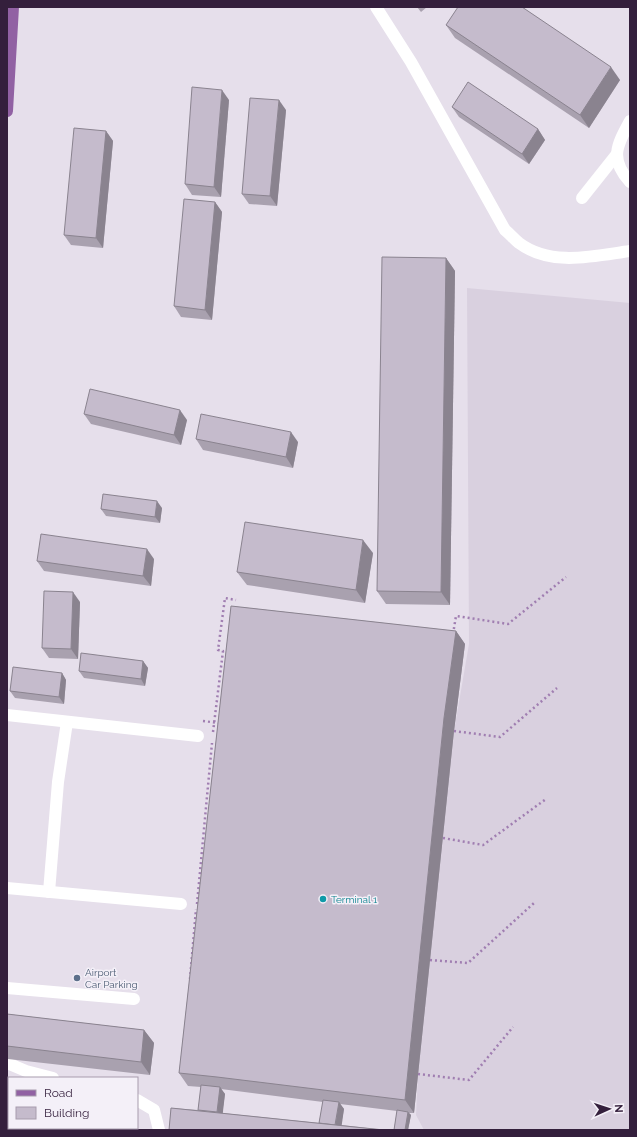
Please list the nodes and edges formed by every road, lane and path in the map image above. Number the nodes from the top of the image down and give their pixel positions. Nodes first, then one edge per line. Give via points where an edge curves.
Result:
1 (13, 7) edge
2 (376, 7) edge
3 (7, 111) edge
4 (630, 121) edge
5 (617, 154) junction
6 (630, 182) edge
7 (582, 198) dead end
8 (630, 251) edge
9 (566, 577) dead end
10 (236, 600) dead end
11 (453, 636) edge
12 (223, 652) junction
13 (229, 653) edge
14 (556, 688) dead end
15 (7, 715) edge
16 (200, 720) dead end
17 (67, 722) junction
18 (214, 722) junction
19 (221, 723) edge
20 (454, 731) dead end
21 (198, 736) dead end
22 (546, 799) dead end
23 (444, 838) dead end
24 (7, 888) edge
25 (49, 892) junction
26 (534, 902) dead end
27 (181, 904) dead end
28 (430, 960) dead end
29 (189, 981) edge
30 (7, 988) edge
31 (134, 999) dead end
32 (513, 1027) dead end
33 (7, 1063) edge
34 (418, 1074) dead end
35 (49, 1077) edge
36 (138, 1101) edge
37 (159, 1130) edge

1 - 3 main road
2 - 8 lane via 411,62 505,230 519,243 537,253 561,258
4 - 5 lane via 619,142
5 - 6 lane via 619,165
5 - 7 lane
9 - 11 path via 508,624 456,616
10 - 12 path via 225,598 218,650
12 - 13 path
12 - 18 path
14 - 20 path via 500,737
15 - 17 lane
16 - 18 path
17 - 21 lane
17 - 25 lane via 58,782
18 - 19 path
18 - 29 path
22 - 23 path via 483,845
24 - 25 lane
25 - 27 lane
26 - 28 path via 468,963
30 - 31 lane
32 - 34 path via 469,1080
33 - 35 lane
36 - 37 lane via 154,1110

